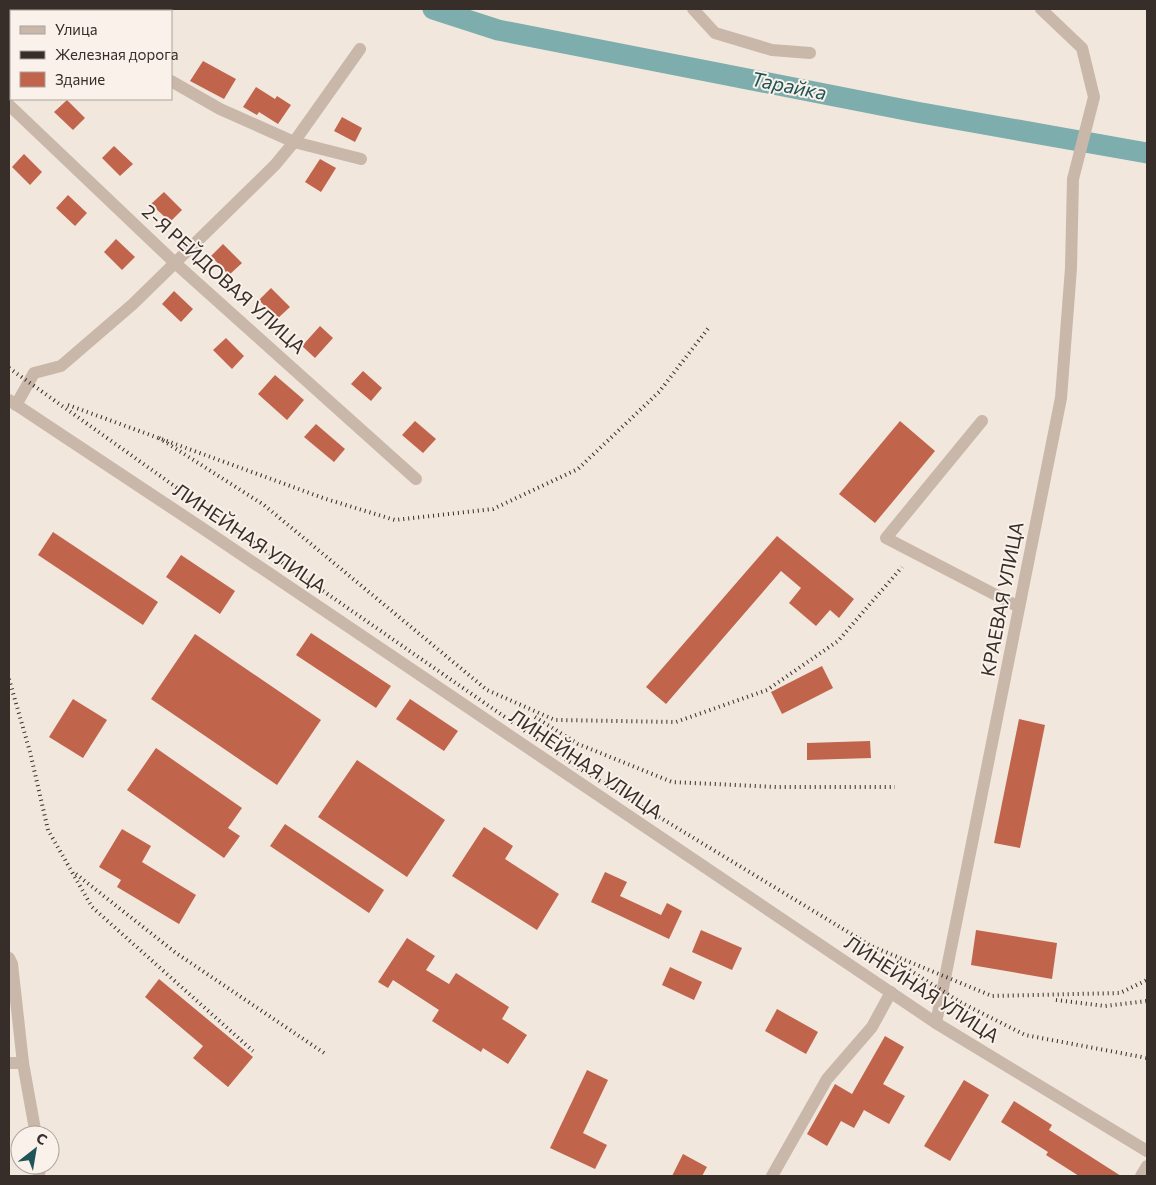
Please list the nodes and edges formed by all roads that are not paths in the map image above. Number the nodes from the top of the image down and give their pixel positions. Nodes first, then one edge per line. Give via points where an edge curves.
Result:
1 (693, 9) edge
2 (1041, 9) edge
3 (360, 49) dead end
4 (810, 53) dead end
5 (172, 82) edge
6 (9, 105) edge
7 (294, 142) junction
8 (361, 159) dead end
9 (174, 262) junction
10 (12, 403) edge
11 (982, 421) dead end
12 (416, 479) dead end
13 (1019, 607) junction
14 (9, 958) edge
15 (891, 992) junction
16 (936, 1023) junction
17 (9, 1062) edge
18 (23, 1063) junction
19 (34, 1125) edge
20 (1147, 1151) edge
21 (1147, 1166) edge
22 (772, 1176) edge
23 (1141, 1176) edge

1 - 4 street via 715,33 772,50
2 - 13 street, КРАЕВАЯ УЛИЦА via 1082,48 1094,97 1073,179 1071,268 1061,398
3 - 7 street
5 - 7 street via 220,109
6 - 9 street, 2-Я РЕЙДОВАЯ УЛИЦА
7 - 8 street
7 - 9 street
9 - 10 street via 133,304 61,366 34,374
9 - 12 street, 2-Я РЕЙДОВАЯ УЛИЦА
10 - 15 street, ЛИНЕЙНАЯ УЛИЦА
11 - 13 street via 886,538
13 - 16 street, КРАЕВАЯ УЛИЦА
14 - 18 street
15 - 16 street, ЛИНЕЙНАЯ УЛИЦА
15 - 22 street via 872,1027 827,1079
16 - 20 street, ЛИНЕЙНАЯ УЛИЦА
17 - 18 street
18 - 19 street
21 - 23 street

